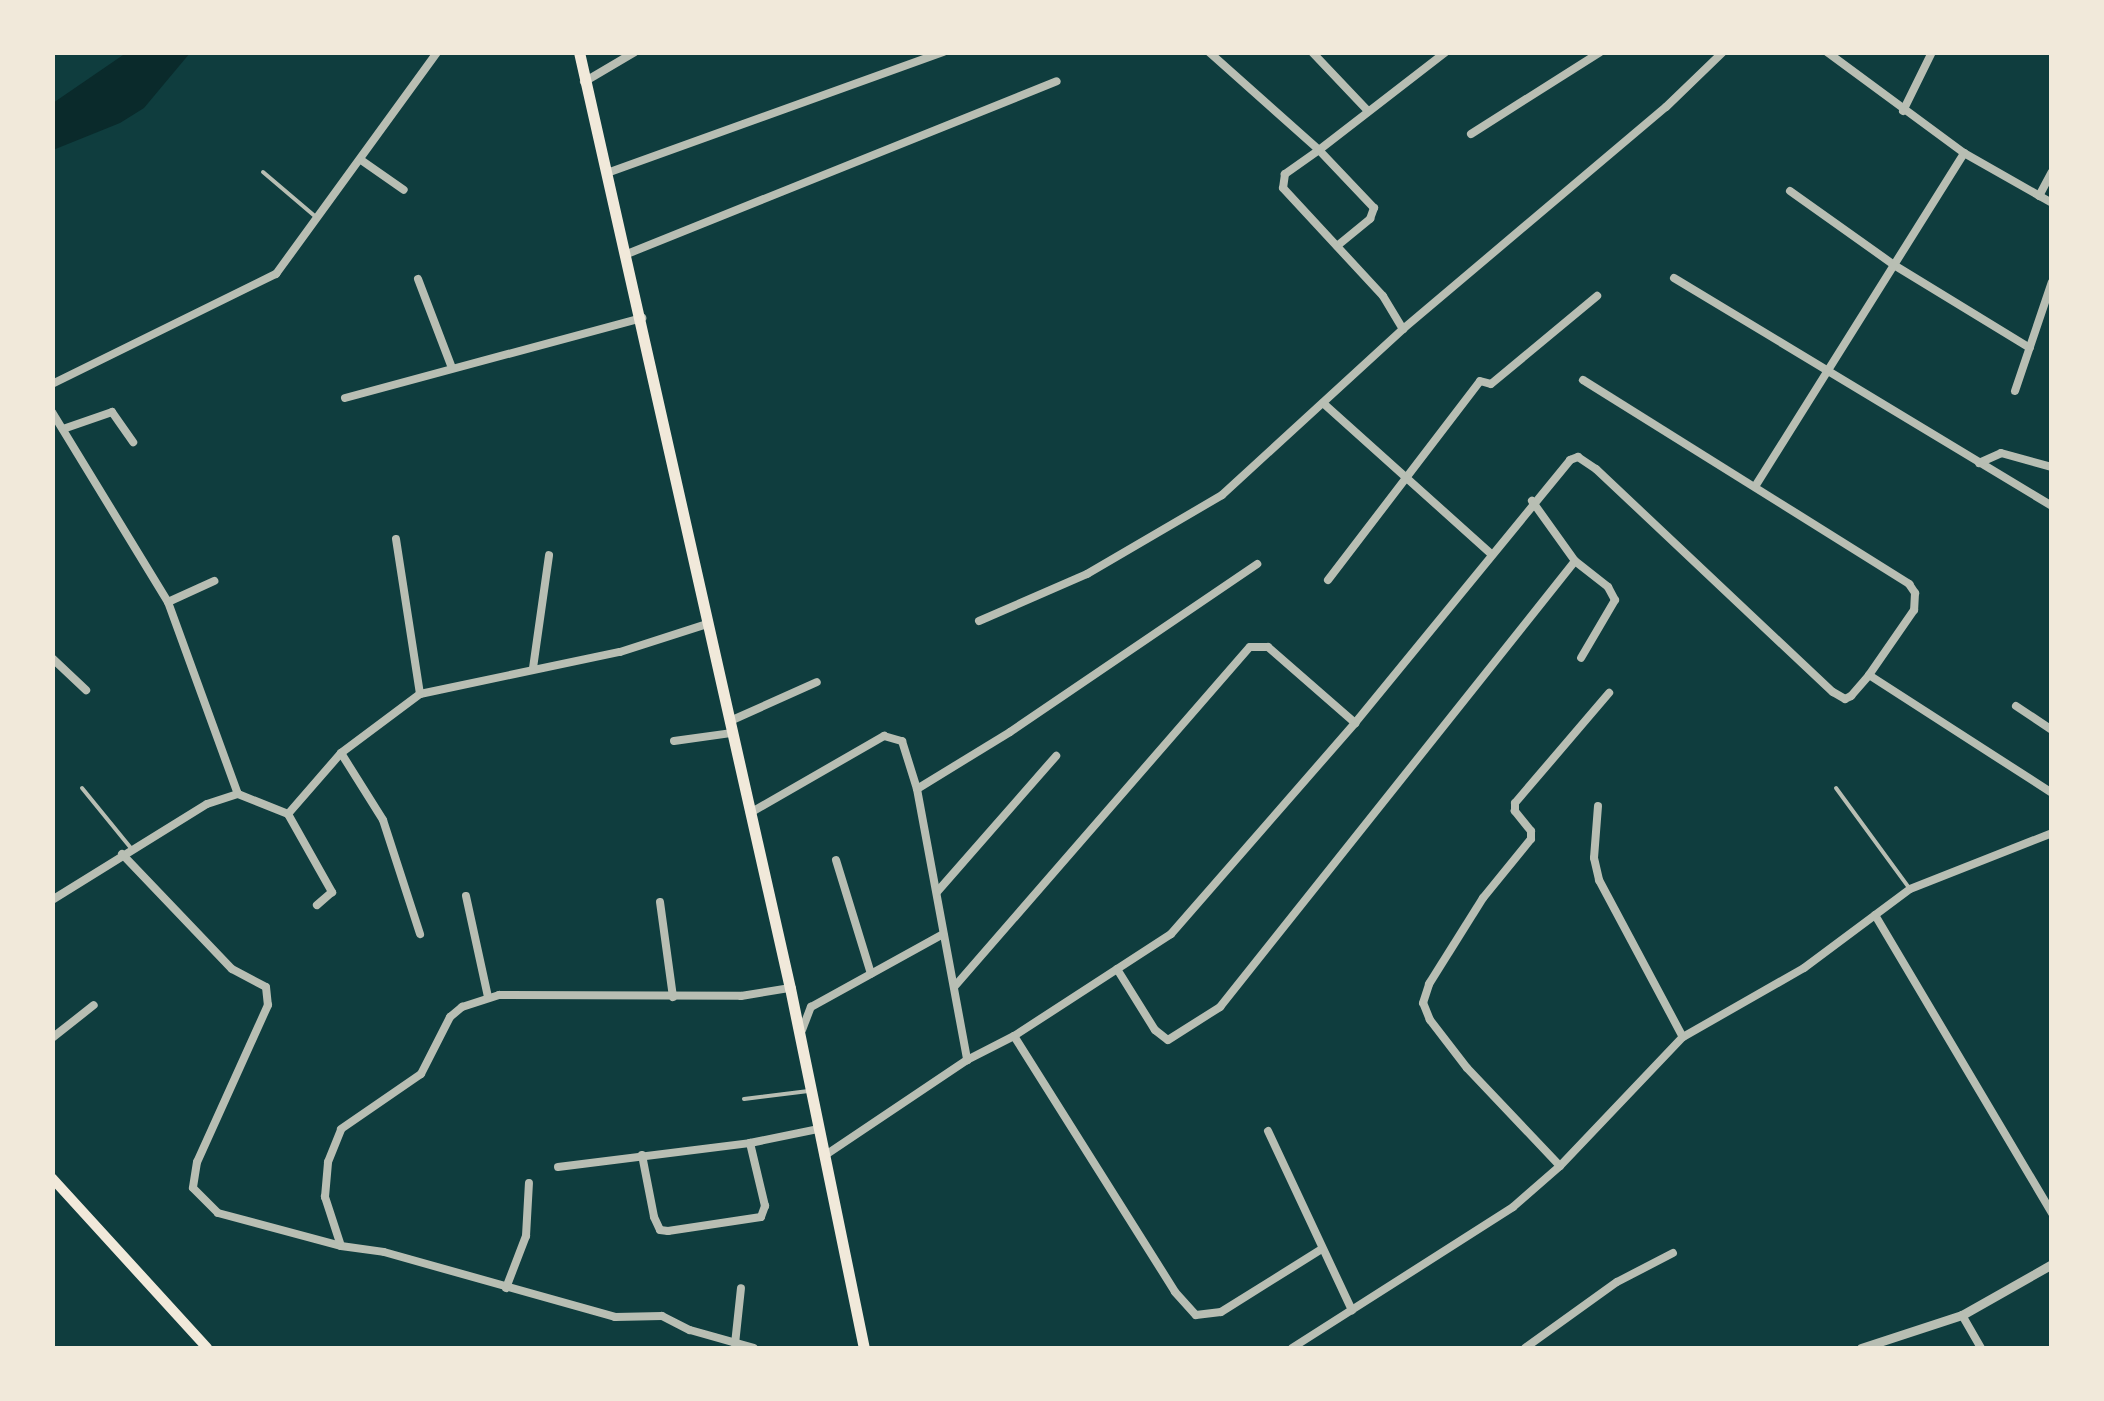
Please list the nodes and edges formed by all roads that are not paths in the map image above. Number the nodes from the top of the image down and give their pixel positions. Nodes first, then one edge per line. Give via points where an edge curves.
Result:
1 (437, 52) edge
2 (578, 52) edge
3 (635, 52) edge
4 (944, 52) edge
5 (1209, 52) edge
6 (1312, 52) edge
7 (1446, 52) edge
8 (1600, 52) edge
9 (1723, 52) edge
10 (1827, 52) edge
11 (1932, 52) edge
12 (1057, 81) dead end
13 (584, 82) junction
14 (1368, 110) junction
15 (1903, 110) junction
16 (1472, 134) dead end
17 (1319, 150) junction
18 (1964, 152) junction
19 (361, 160) junction
20 (263, 172) dead end
21 (2052, 172) edge
22 (607, 173) junction
23 (404, 190) dead end
24 (1790, 191) dead end
25 (2039, 196) junction
26 (2052, 203) edge
27 (317, 218) junction
28 (1336, 246) junction
29 (627, 254) junction
30 (1894, 265) junction
31 (1674, 278) dead end
32 (418, 279) dead end
33 (2052, 282) edge
34 (1597, 296) dead end
35 (642, 318) junction
36 (1402, 329) junction
37 (2030, 348) junction
38 (452, 368) junction
39 (1826, 373) junction
40 (1583, 380) dead end
41 (52, 384) edge
42 (2015, 391) dead end
43 (346, 398) dead end
44 (1324, 403) junction
45 (52, 412) edge
46 (63, 429) junction
47 (133, 442) dead end
48 (1979, 464) junction
49 (2052, 467) edge
50 (1406, 482) junction
51 (1756, 485) junction
52 (1532, 501) junction
53 (2052, 506) edge
54 (396, 538) dead end
55 (1491, 554) junction
56 (549, 555) dead end
57 (1575, 561) junction
58 (1257, 564) dead end
59 (214, 580) dead end
60 (1328, 580) dead end
61 (168, 602) junction
62 (980, 621) dead end
63 (707, 624) junction
64 (52, 658) edge
65 (1581, 658) dead end
66 (534, 668) junction
67 (1870, 675) junction
68 (817, 682) dead end
69 (86, 690) dead end
70 (1609, 693) dead end
71 (420, 694) junction
72 (2016, 706) dead end
73 (1355, 724) junction
74 (731, 727) junction
75 (2052, 730) edge
76 (674, 741) dead end
77 (341, 754) junction
78 (1056, 756) dead end
79 (82, 788) dead end
80 (1836, 788) dead end
81 (917, 789) junction
82 (2052, 793) edge
83 (238, 794) junction
84 (1598, 806) dead end
85 (750, 813) junction
86 (288, 814) junction
87 (2052, 833) edge
88 (131, 848) junction
89 (122, 854) junction
90 (836, 860) dead end
91 (1910, 889) junction
92 (937, 892) junction
93 (466, 896) dead end
94 (52, 900) edge
95 (660, 902) dead end
96 (317, 905) dead end
97 (1875, 916) junction
98 (420, 934) dead end
99 (943, 934) junction
100 (1117, 969) junction
101 (871, 974) junction
102 (955, 986) junction
103 (790, 988) junction
104 (672, 996) junction
105 (488, 997) junction
106 (94, 1005) dead end
107 (1014, 1036) junction
108 (1683, 1037) junction
109 (52, 1038) edge
110 (800, 1048) junction
111 (967, 1060) junction
112 (809, 1091) junction
113 (744, 1099) dead end
114 (818, 1129) junction
115 (1268, 1130) dead end
116 (750, 1142) junction
117 (642, 1155) junction
118 (824, 1156) junction
119 (1560, 1166) junction
120 (558, 1167) dead end
121 (52, 1178) edge
122 (529, 1183) dead end
123 (2052, 1213) edge
124 (342, 1246) junction
125 (1322, 1249) junction
126 (1673, 1253) dead end
127 (2052, 1264) edge
128 (506, 1288) junction
129 (741, 1288) dead end
130 (1352, 1310) junction
131 (1962, 1315) junction
132 (735, 1344) junction
133 (207, 1348) edge
134 (754, 1348) edge
135 (864, 1348) edge
136 (1292, 1348) edge
137 (1525, 1348) edge
138 (1861, 1348) edge
139 (1981, 1348) edge

1 - 19 street
2 - 13 main road
3 - 13 street
4 - 22 street
5 - 17 street
6 - 14 street
7 - 14 street
8 - 16 street
9 - 36 street
10 - 15 street
11 - 15 street
12 - 29 street
13 - 22 main road
14 - 17 street
15 - 18 street
17 - 28 street via 1374,208
17 - 28 street via 1281,180
18 - 25 street
18 - 30 street
19 - 23 street
19 - 27 street
20 - 27 lane
21 - 25 street
22 - 29 main road
24 - 30 street
25 - 26 street
27 - 41 street via 276,274
28 - 36 street
29 - 35 main road
30 - 37 street
30 - 39 street
31 - 39 street
32 - 38 street
33 - 37 street
34 - 50 street via 1491,384 1480,381
35 - 38 street
35 - 63 main road
36 - 44 street
37 - 42 street
38 - 43 street
39 - 48 street
39 - 51 street
40 - 51 street
44 - 50 street
44 - 62 street via 1222,496 1088,574
45 - 46 street
46 - 47 street via 112,412
46 - 61 street
48 - 49 street via 2001,453
48 - 53 street
50 - 55 street
50 - 60 street
51 - 67 street via 1915,593 1914,610
52 - 55 street
52 - 57 street
52 - 67 street via 1578,458 1833,692 1845,699
54 - 71 street
55 - 73 street
56 - 66 street
57 - 65 street via 1615,600
57 - 100 street via 1220,1006 1168,1040
58 - 81 street
59 - 61 street
61 - 83 street
63 - 66 street via 620,652
63 - 74 main road
64 - 69 street
66 - 71 street
67 - 82 street
68 - 74 street
70 - 119 street via 1515,803 1531,839 1483,898 1422,1004 1467,1068
71 - 77 street
72 - 75 street
73 - 100 street via 1170,934
73 - 102 street via 1268,647 1250,647
74 - 76 street
74 - 85 main road
77 - 86 street
77 - 98 street via 384,820
78 - 92 street
79 - 88 lane
80 - 91 lane
81 - 85 street via 902,741 884,736
81 - 92 street
83 - 86 street
83 - 88 street via 207,804
84 - 108 street via 1598,880
85 - 103 main road
86 - 96 street via 332,892
87 - 91 street
88 - 89 street
89 - 94 street
89 - 124 street via 232,969 266,987 268,1005 197,1162 193,1188 218,1213
90 - 101 street
91 - 97 street
92 - 99 street
93 - 105 street
95 - 104 street
97 - 108 street via 1804,968
97 - 123 street
99 - 101 street
99 - 102 street
100 - 107 street
101 - 110 street via 812,1007
102 - 111 street
103 - 104 street
103 - 110 main road
104 - 105 street
105 - 124 street via 450,1017 421,1074 341,1129 328,1162 325,1197
106 - 109 street
107 - 111 street
107 - 125 street via 1175,1292 1196,1315 1222,1312
108 - 119 street
110 - 112 main road
111 - 118 street
112 - 113 lane
112 - 114 main road
114 - 116 street
114 - 118 main road
115 - 125 street
116 - 117 street
116 - 117 street via 765,1206 761,1217 668,1232 654,1217
117 - 120 street
118 - 135 main road
119 - 130 street via 1513,1207
121 - 133 main road
122 - 128 street via 526,1236
124 - 128 street
125 - 130 street
126 - 137 street via 1616,1282
127 - 131 street
128 - 132 street via 615,1317 662,1316
129 - 132 street
130 - 136 street
131 - 138 street
131 - 139 street
132 - 134 street

